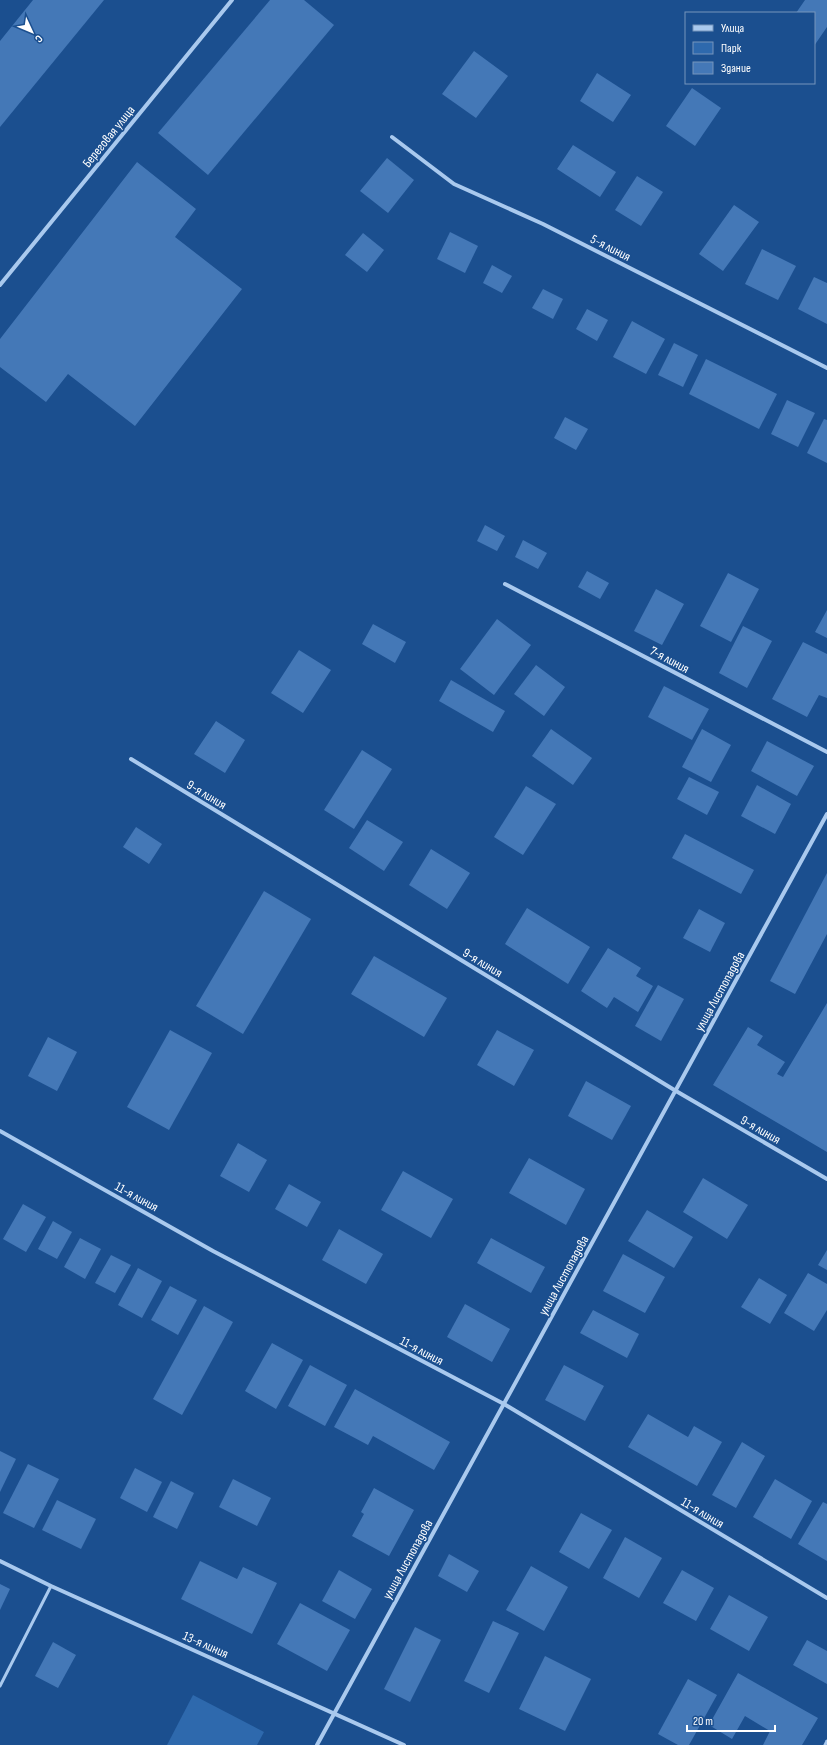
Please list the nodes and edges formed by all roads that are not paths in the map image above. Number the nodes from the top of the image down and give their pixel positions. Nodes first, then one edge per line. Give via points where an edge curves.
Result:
1 (232, 0) edge
2 (392, 137) dead end
3 (0, 285) edge
4 (827, 368) edge
5 (505, 584) dead end
6 (827, 752) edge
7 (131, 759) dead end
8 (827, 814) edge
9 (676, 1091) junction
10 (0, 1131) edge
11 (827, 1179) edge
12 (504, 1404) junction
13 (0, 1561) edge
14 (52, 1586) junction
15 (827, 1598) edge
16 (0, 1686) edge
17 (334, 1713) junction
18 (827, 1741) edge
19 (317, 1745) edge
20 (404, 1745) edge
21 (825, 1745) edge

1 - 3 street, Береговая улица
2 - 4 street, 5-я линия via 454,184 543,224
5 - 6 street, 7-я линия
7 - 9 street, 9-я линия
8 - 9 street, улица Листопадова
9 - 11 street, 9-я линия
9 - 12 street, улица Листопадова
10 - 12 street, 11-я линия via 213,1251
12 - 15 street, 11-я линия
12 - 17 street, улица Листопадова
13 - 14 street, 13-я линия
14 - 16 lane
14 - 17 street, 13-я линия
17 - 19 street, улица Листопадова
17 - 20 street, 13-я линия
18 - 21 lane

